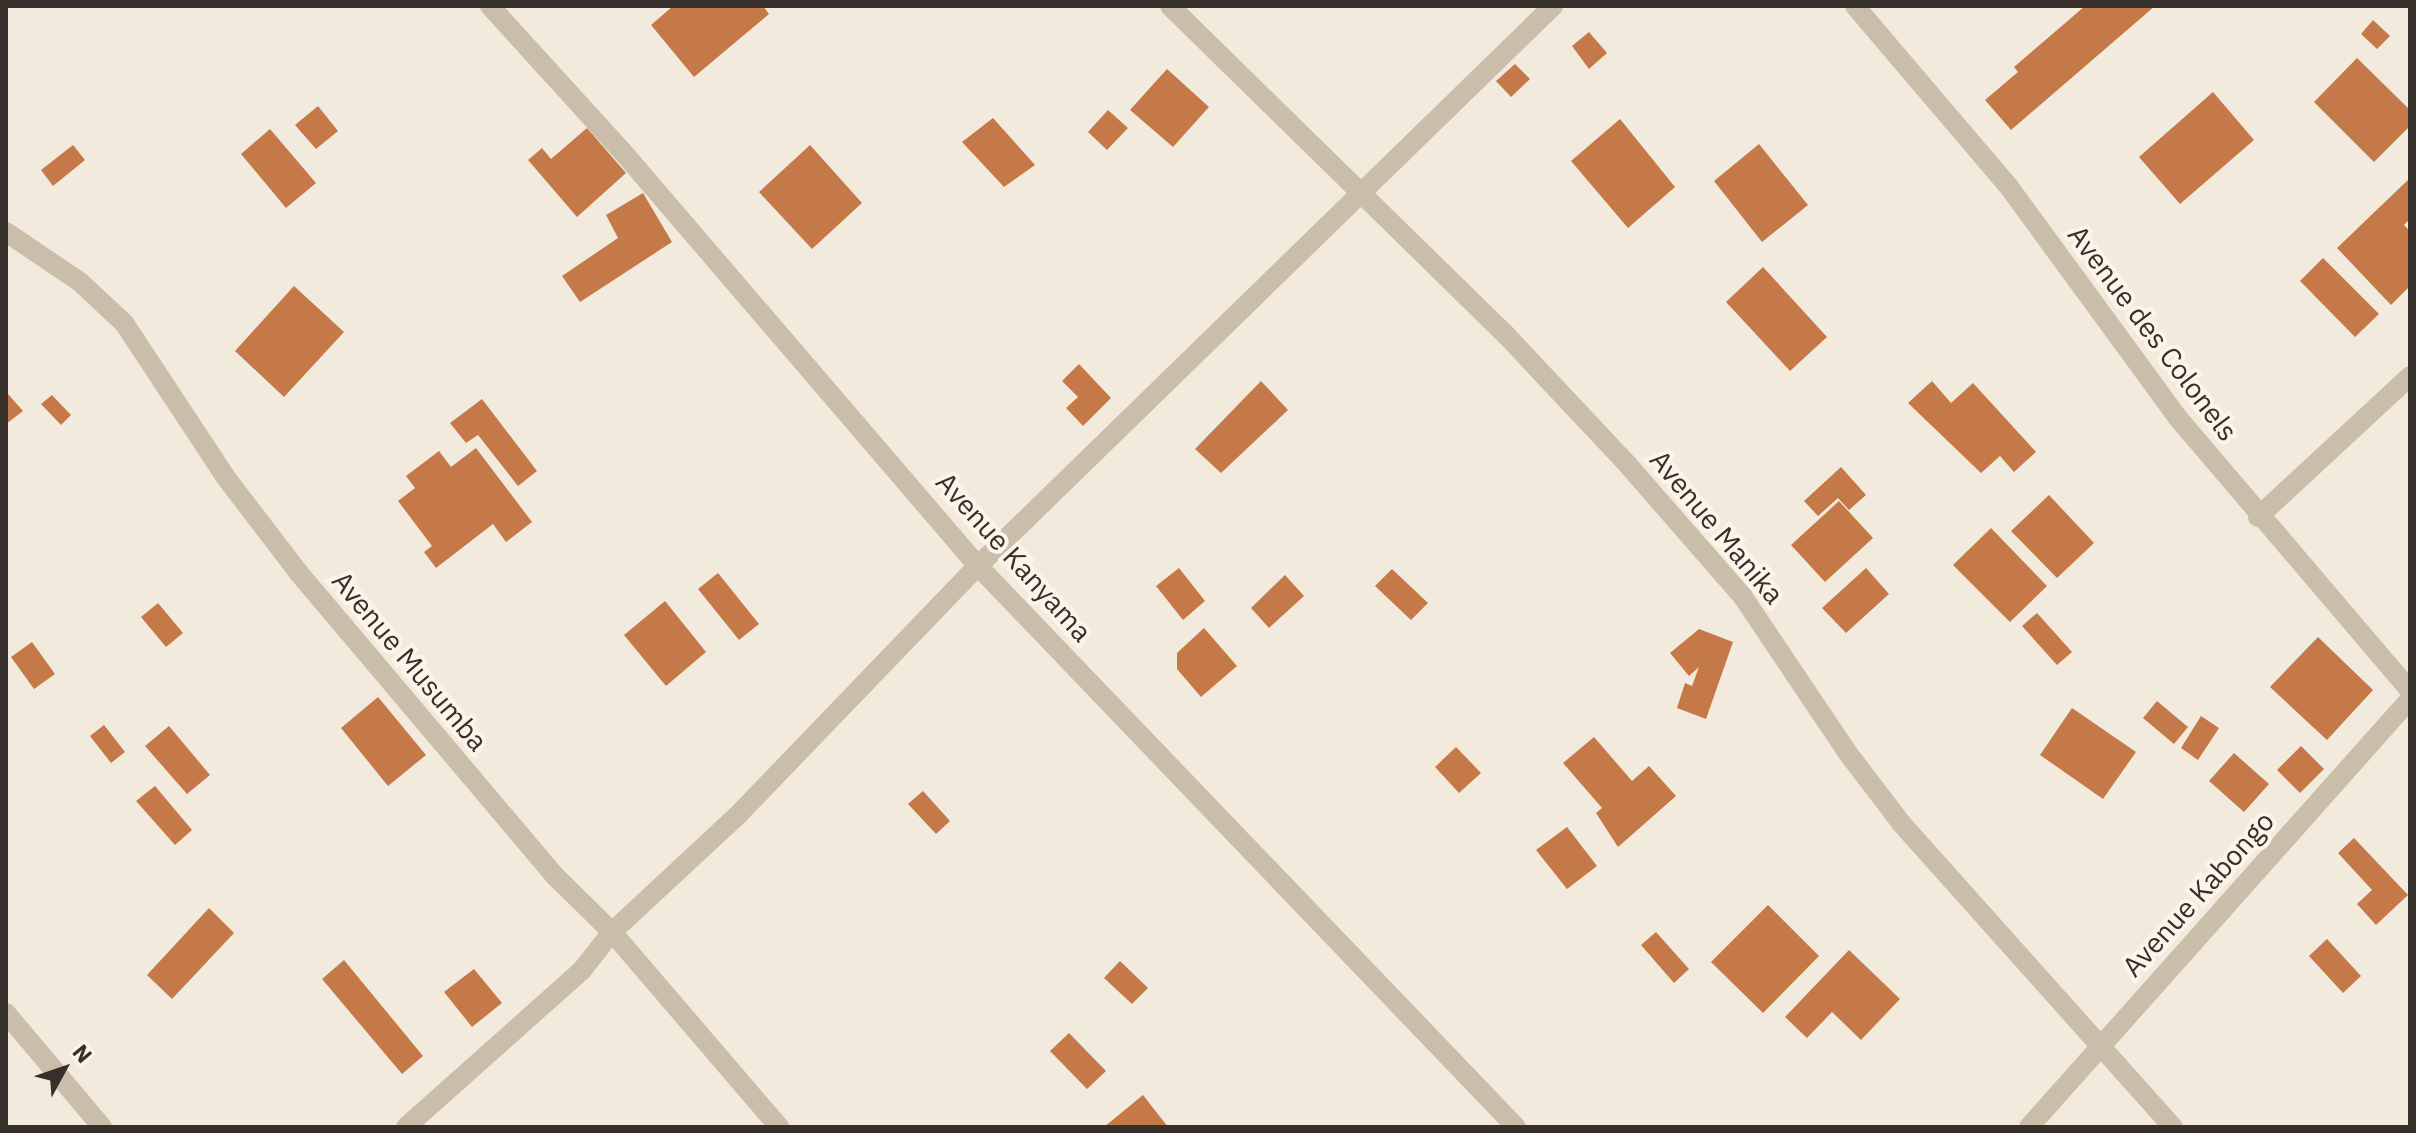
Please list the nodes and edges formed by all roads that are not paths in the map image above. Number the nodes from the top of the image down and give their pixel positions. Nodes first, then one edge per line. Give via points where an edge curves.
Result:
1 (490, 6) edge
2 (1170, 6) edge
3 (1553, 6) edge
4 (1855, 6) edge
5 (1359, 196) junction
6 (6, 232) edge
7 (2410, 376) edge
8 (2258, 517) junction
9 (978, 566) junction
10 (2410, 691) edge
11 (2410, 699) edge
12 (612, 932) junction
13 (6, 1013) edge
14 (2099, 1045) junction
15 (102, 1127) edge
16 (406, 1127) edge
17 (779, 1127) edge
18 (1516, 1127) edge
19 (2029, 1127) edge
20 (2173, 1127) edge

1 - 9 street, Avenue Kanyama via 622,151
2 - 5 street, Avenue Manika
3 - 5 street
4 - 8 street, Avenue des Colonels via 2009,187 2178,418
5 - 9 street
5 - 14 street, Avenue Manika via 1507,336 1660,501 1743,597 1901,823
6 - 12 street, Avenue Musumba via 80,282 124,323 227,479 298,572 555,876
7 - 8 street
8 - 10 street, Avenue des Colonels
9 - 12 street via 737,816
9 - 18 street, Avenue Kanyama
11 - 14 street, Avenue Kabongo
12 - 16 street via 582,970
12 - 17 street, Avenue Musumba
13 - 15 street
14 - 19 street, Avenue Kabongo
14 - 20 street, Avenue Manika

